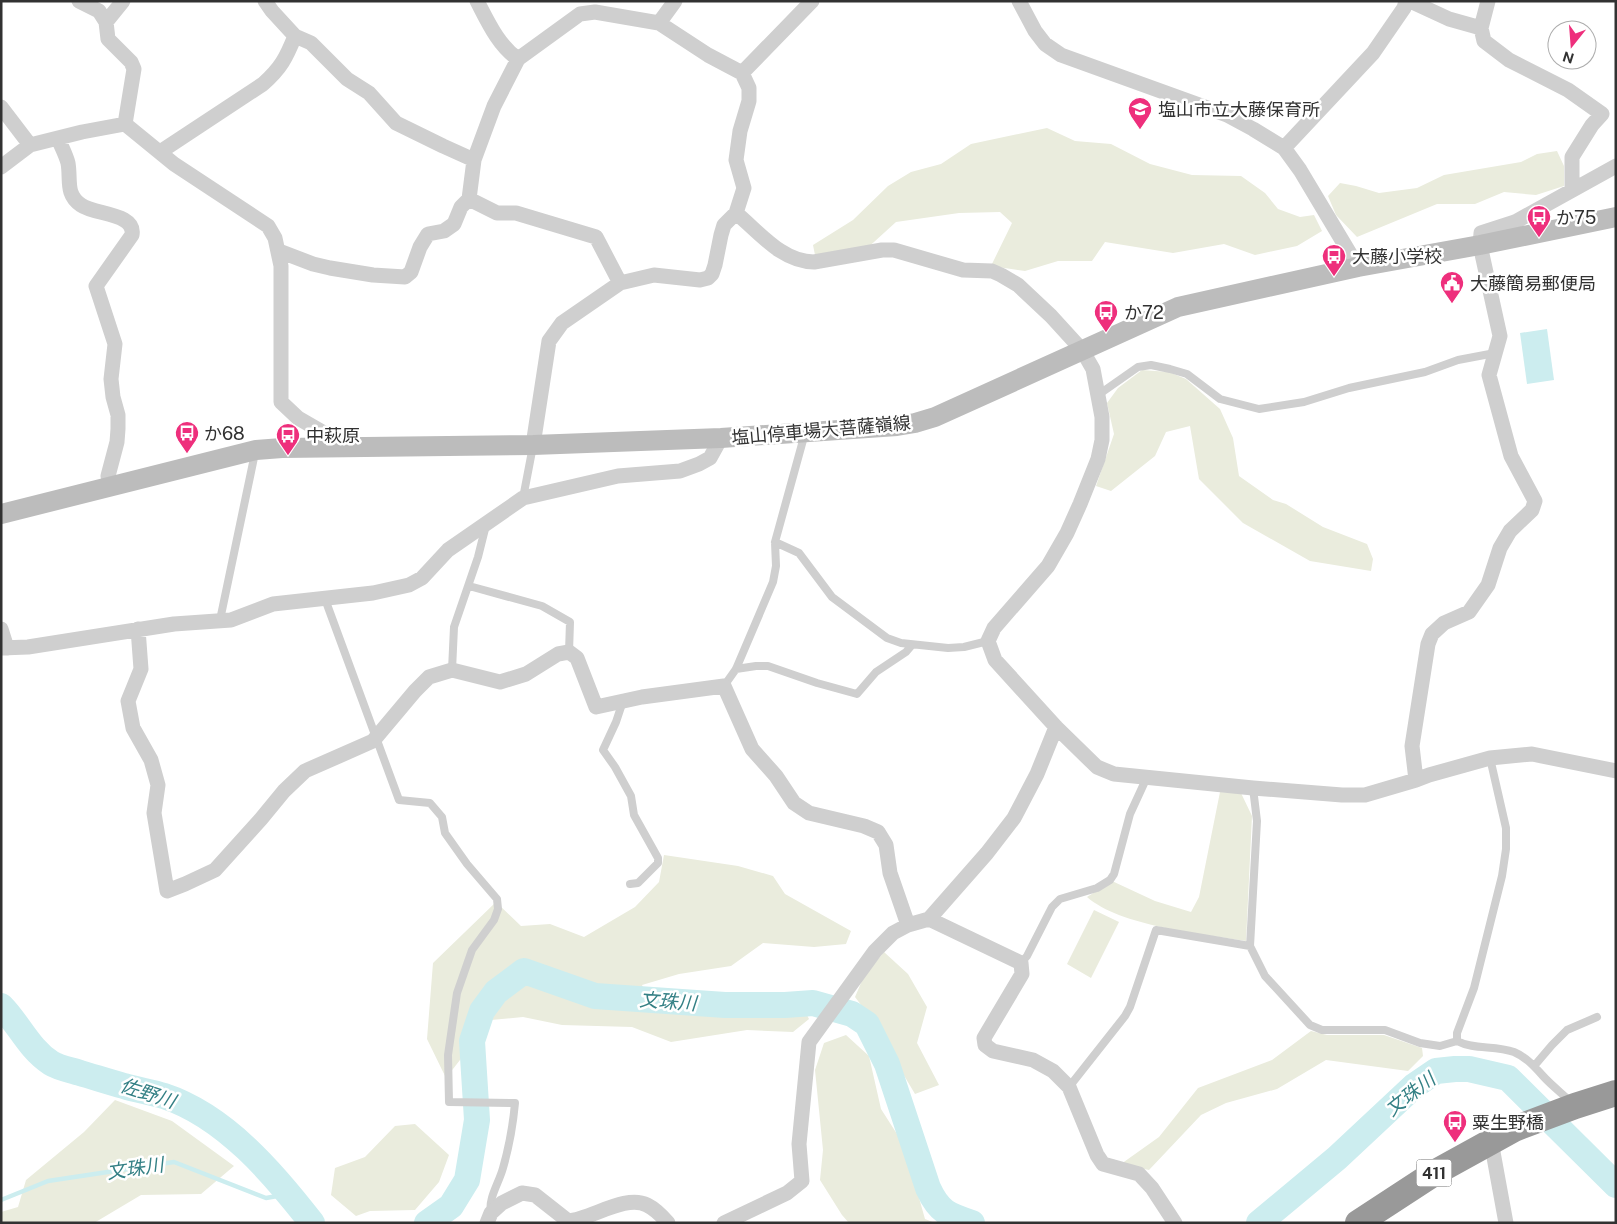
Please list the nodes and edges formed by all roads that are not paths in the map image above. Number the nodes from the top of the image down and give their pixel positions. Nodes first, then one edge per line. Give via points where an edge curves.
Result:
1 (79, 1) edge
2 (122, 1) edge
3 (265, 1) edge
4 (477, 1) edge
5 (675, 1) edge
6 (812, 1) edge
7 (1019, 1) edge
8 (1406, 1) edge
9 (1410, 1) edge
10 (1488, 1) edge
11 (106, 22) junction
12 (659, 23) junction
13 (1481, 28) junction
14 (295, 36) junction
15 (518, 59) junction
16 (742, 73) junction
17 (1, 107) edge
18 (125, 124) junction
19 (58, 138) junction
20 (30, 145) junction
21 (1284, 148) junction
22 (160, 152) junction
23 (474, 160) junction
24 (1616, 166) edge
25 (1, 167) edge
26 (1572, 190) junction
27 (469, 199) junction
28 (736, 213) junction
29 (1616, 217) edge
30 (1480, 245) junction
31 (279, 251) junction
32 (1358, 267) junction
33 (620, 283) junction
34 (1082, 350) junction
35 (1495, 353) junction
36 (1098, 395) junction
37 (805, 433) junction
38 (721, 438) junction
39 (534, 445) junction
40 (337, 448) junction
41 (256, 450) junction
42 (110, 487) junction
43 (523, 498) junction
44 (1, 514) edge
45 (486, 524) junction
46 (775, 542) junction
47 (469, 586) junction
48 (326, 599) junction
49 (220, 620) junction
50 (1, 628) edge
51 (138, 629) junction
52 (988, 641) junction
53 (912, 645) junction
54 (4, 648) edge
55 (569, 652) junction
56 (736, 669) junction
57 (452, 670) junction
58 (724, 686) junction
59 (623, 701) junction
60 (1056, 727) junction
61 (376, 738) junction
62 (1490, 758) junction
63 (1616, 771) edge
64 (1147, 777) junction
65 (1416, 780) junction
66 (1253, 788) junction
67 (630, 884) dead end
68 (929, 919) junction
69 (908, 924) junction
70 (1250, 946) junction
71 (1021, 963) junction
72 (1597, 1017) dead end
73 (1457, 1041) junction
74 (1535, 1065) junction
75 (1069, 1087) junction
76 (1616, 1093) edge
77 (1575, 1106) junction
78 (1491, 1141) junction
79 (489, 1218) edge
80 (1172, 1218) edge
81 (668, 1223) edge
82 (724, 1223) edge
83 (1358, 1223) edge
84 (1506, 1223) edge

1 - 11 street via 99,11
2 - 11 street
3 - 14 street
4 - 15 street via 491,29
5 - 12 street
6 - 16 street
7 - 21 street via 1044,44 1061,55 1227,115
8 - 21 street via 1373,53
9 - 13 street via 1449,19
10 - 13 street
11 - 18 street via 108,39 134,69
12 - 15 street via 595,12 580,14
12 - 16 street
13 - 26 street via 1484,41 1509,60 1568,90 1602,114 1572,157
14 - 22 street via 277,72
14 - 23 street via 311,43 347,79 369,94 396,123
15 - 23 street via 494,106
16 - 28 street via 749,88 749,101 736,160 744,188
17 - 20 street
18 - 19 street
18 - 22 street
19 - 20 street
19 - 42 street via 68,162 72,198 82,207 124,219 133,229 96,286 115,344 111,379 118,429 108,476
20 - 25 street
21 - 32 street
22 - 31 street via 268,226
23 - 27 street
24 - 26 street
26 - 30 street via 1514,222 1481,233
27 - 31 street via 461,207 454,224 444,231 428,234 411,272 405,277 330,268
27 - 33 street via 497,213 516,213 596,237
28 - 33 street via 724,225 715,265 708,278 654,275
28 - 34 street via 784,254 804,262 894,250 963,270 1002,274 1051,316
29 - 30 main road, 塩山停車場大菩薩嶺線
30 - 32 main road, 塩山停車場大菩薩嶺線
30 - 35 street via 1500,336
31 - 40 street via 281,402 298,418 324,433
32 - 34 main road, 塩山停車場大菩薩嶺線 via 1178,307
33 - 39 street via 562,323 549,341
34 - 36 street via 1093,368
34 - 37 main road, 塩山停車場大菩薩嶺線 via 935,417 915,423
35 - 36 lane via 1304,402 1259,409 1220,398 1187,374 1151,365 1138,367
35 - 65 street via 1489,375 1493,392 1511,456 1534,501 1532,510 1510,531 1500,548 1488,585 1469,612 1444,623 1432,634 1412,746
36 - 52 street via 1102,440 1080,504 1048,566 994,628
37 - 38 main road, 塩山停車場大菩薩嶺線
37 - 46 lane
38 - 39 main road, 塩山停車場大菩薩嶺線
38 - 43 street via 710,458 680,471 618,476
39 - 40 main road, 塩山停車場大菩薩嶺線
39 - 43 lane
40 - 41 main road, 塩山停車場大菩薩嶺線
41 - 42 main road, 塩山停車場大菩薩嶺線
41 - 49 lane
42 - 44 main road, 塩山停車場大菩薩嶺線
43 - 45 street
45 - 47 lane
45 - 48 street via 448,550 422,578 409,585
46 - 53 lane via 799,553 832,597 886,638
46 - 56 lane via 773,582
47 - 55 lane via 542,606 570,622
47 - 57 lane via 454,627
48 - 49 street via 273,604 231,620
48 - 61 lane
49 - 51 street
50 - 54 street
51 - 54 street
51 - 61 street via 141,669 128,701 133,728 151,760 158,785 154,813 167,891 215,870 284,791 305,772
52 - 53 lane via 948,648
52 - 60 street via 995,660
53 - 56 lane via 876,672 857,694 768,666
55 - 57 street via 558,654 526,674 500,682
55 - 59 street via 577,658 596,707
56 - 58 lane
57 - 61 street via 429,677
58 - 59 street
58 - 69 street via 752,749 776,776 794,804 809,813 878,832 886,845 890,873
59 - 67 lane via 603,750 631,796 634,814 658,858 658,863 638,883
60 - 64 street via 1097,766 1114,774
60 - 68 street via 1014,818
61 - 79 lane via 399,800 430,803 442,817 445,833 497,898 494,920 472,950 457,993 448,1055 449,1102 515,1103 512,1131 489,1205
62 - 63 street via 1532,754
62 - 65 street
62 - 73 lane via 1506,828 1506,849 1474,988
64 - 66 street
64 - 71 lane via 1130,814 1110,880 1096,888 1060,899 1052,907
65 - 66 street via 1365,795
66 - 70 lane via 1257,820
68 - 69 street
68 - 71 street
69 - 82 street via 893,933 876,951 809,1042 799,1144 802,1180 787,1193
70 - 73 lane via 1265,976 1310,1026 1322,1030 1385,1030 1420,1043 1440,1046
70 - 75 lane via 1156,930 1130,1007
71 - 75 street via 1022,974 984,1038 985,1045 993,1051 1032,1060 1053,1071
72 - 74 lane via 1567,1030
73 - 74 lane via 1466,1046 1514,1052
74 - 77 lane
75 - 80 street via 1096,1155 1103,1164 1139,1174
76 - 77 highway, 411
77 - 78 highway, 411
78 - 83 highway, 411
78 - 84 street
79 - 81 street via 502,1203 522,1193 535,1195 568,1221 580,1220 634,1201 646,1205

